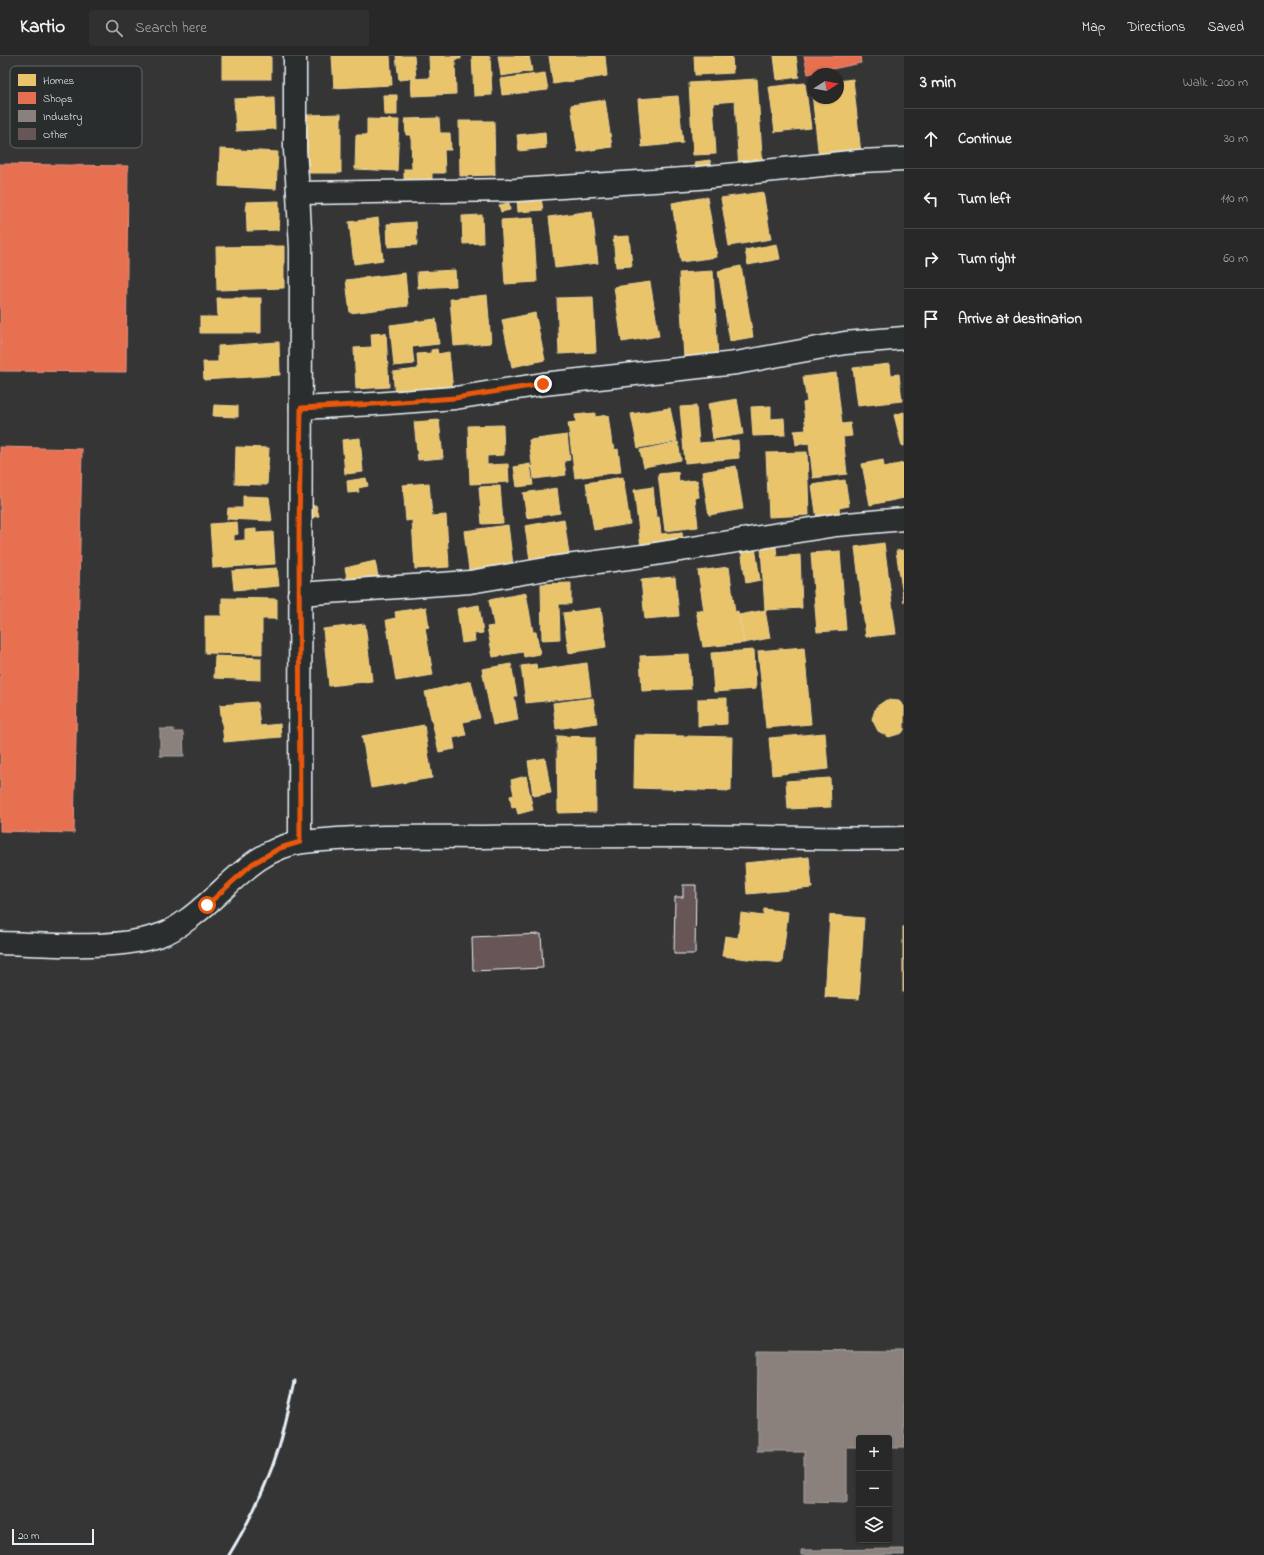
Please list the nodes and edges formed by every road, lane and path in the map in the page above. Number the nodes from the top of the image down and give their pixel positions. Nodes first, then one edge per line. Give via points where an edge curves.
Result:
1 (295, 56) edge
2 (904, 159) edge
3 (298, 193) junction
4 (904, 338) edge
5 (301, 408) junction
6 (904, 519) edge
7 (300, 594) junction
8 (904, 838) edge
9 (300, 842) junction
10 (0, 943) edge

1 - 3 street via 295,150
2 - 3 street via 860,161 699,178 516,190
3 - 5 street via 301,249
4 - 5 street via 845,343 736,363 543,384 455,398
5 - 7 street
6 - 7 street via 836,525 470,582
7 - 9 street
8 - 9 street via 509,837 362,838
9 - 10 street via 280,848 252,864 207,905 164,934 127,943

